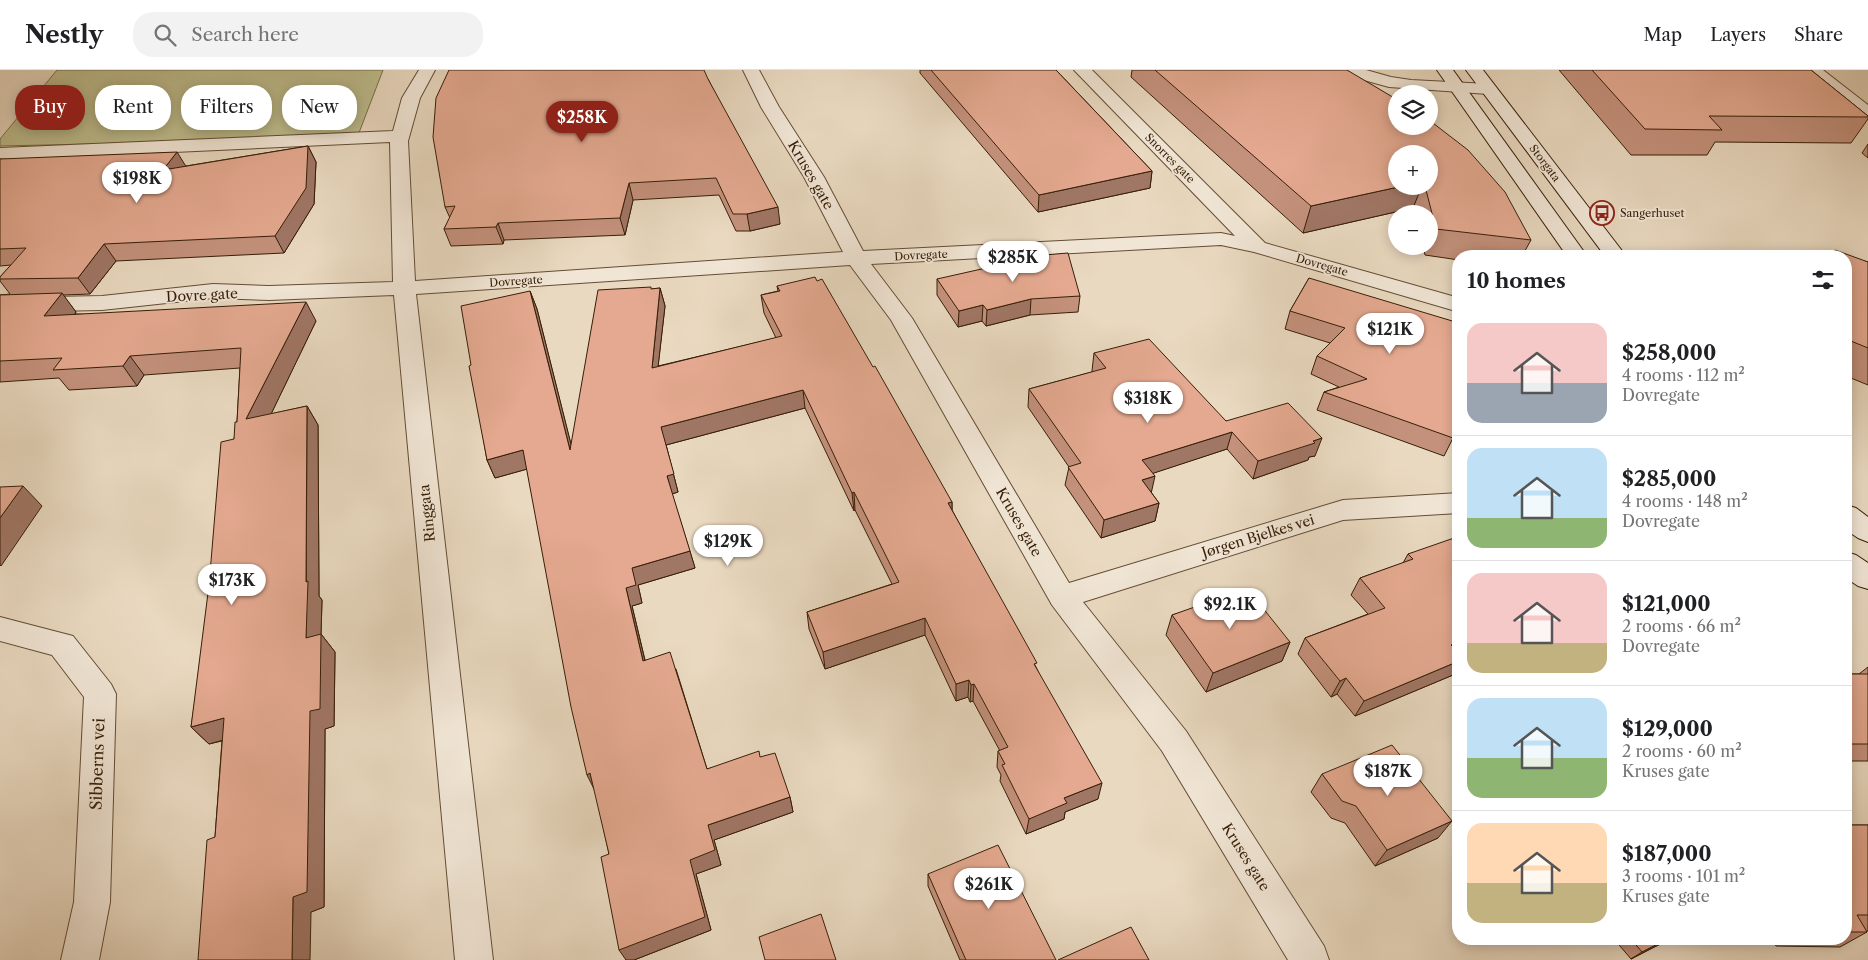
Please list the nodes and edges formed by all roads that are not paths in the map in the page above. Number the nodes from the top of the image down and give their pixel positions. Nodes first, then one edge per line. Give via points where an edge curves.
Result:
1 (427, 70) edge
2 (751, 70) edge
3 (1082, 70) edge
4 (1348, 70) edge
5 (1445, 70) edge
6 (1474, 70) edge
7 (1813, 70) edge
8 (1459, 89) junction
9 (1488, 89) junction
10 (1868, 114) edge
11 (400, 136) junction
12 (0, 154) edge
13 (1258, 247) junction
14 (1573, 250) edge
15 (1611, 250) edge
16 (856, 258) junction
17 (404, 288) junction
18 (1452, 303) edge
19 (0, 305) edge
20 (1452, 503) edge
21 (1852, 519) edge
22 (1868, 531) edge
23 (1852, 567) edge
24 (1868, 578) edge
25 (1062, 597) junction
26 (0, 629) edge
27 (80, 960) edge
28 (474, 960) edge
29 (1310, 960) edge

1 - 11 street, Ringgata via 411,98
2 - 16 street, Kruses gate via 814,177
3 - 13 street, Snorres gate
4 - 8 street via 1389,82
5 - 8 street, Storgata
6 - 9 street, Storgata
7 - 10 street
8 - 9 street
8 - 14 street, Storgata
9 - 15 street, Storgata
11 - 12 street
11 - 17 street, Ringgata
13 - 16 street, Dovregate via 1222,239
13 - 18 street, Dovregate
16 - 17 street, Dovregate
16 - 25 street, Kruses gate via 901,318
17 - 19 street, Dovre gate via 213,291 102,303
17 - 28 street, Ringgata
20 - 25 street, Jørgen Bjelkes vei via 1343,510
21 - 22 street
23 - 24 street
25 - 29 street, Kruses gate via 1174,741
26 - 27 street, Sibberns vei via 62,644 100,694 92,902

